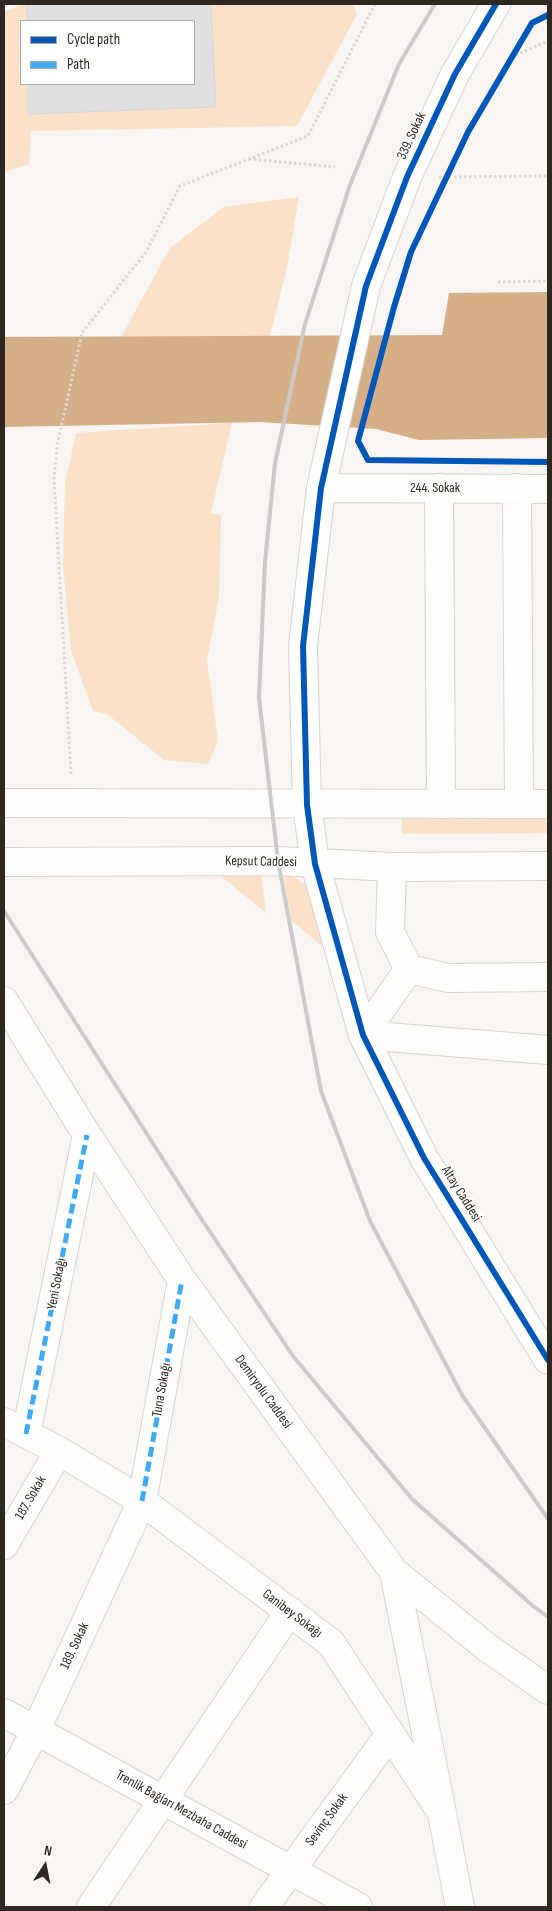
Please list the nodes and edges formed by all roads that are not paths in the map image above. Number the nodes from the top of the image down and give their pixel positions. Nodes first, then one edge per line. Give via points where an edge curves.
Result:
1 (496, 4) edge
2 (321, 488) junction
3 (439, 488) junction
4 (517, 488) junction
5 (548, 489) edge
6 (4, 803) edge
7 (441, 804) junction
8 (519, 804) junction
9 (548, 804) edge
10 (307, 805) junction
11 (4, 862) edge
12 (315, 864) junction
13 (548, 866) edge
14 (392, 867) junction
15 (408, 969) junction
16 (548, 977) edge
17 (4, 1002) edge
18 (363, 1035) junction
19 (547, 1051) edge
20 (87, 1135) junction
21 (182, 1280) junction
22 (548, 1360) edge
23 (15, 1428) edge
24 (59, 1451) junction
25 (142, 1501) junction
26 (4, 1545) edge
27 (394, 1572) junction
28 (290, 1611) junction
29 (548, 1690) edge
30 (4, 1713) edge
31 (36, 1730) junction
32 (390, 1734) junction
33 (4, 1790) edge
34 (163, 1800) junction
35 (442, 1813) junction
36 (290, 1870) junction
37 (91, 1907) edge
38 (264, 1907) edge
39 (358, 1907) edge
40 (460, 1907) edge

1 - 2 street, 339. Sokak via 455,74 407,177 366,286
2 - 3 street, 244. Sokak
2 - 10 street, 339. Sokak via 303,646
3 - 4 street, 244. Sokak
3 - 7 street
4 - 5 street, 244. Sokak
4 - 8 street
6 - 10 street
7 - 8 street
7 - 10 street
8 - 9 street
10 - 12 street, Altay Caddesi
11 - 12 street, Kepsut Caddesi via 278,861
12 - 14 street, Kepsut Caddesi
12 - 18 street, Altay Caddesi
13 - 14 street, Kepsut Caddesi
14 - 15 street via 390,932
15 - 16 street via 448,978
15 - 18 street
17 - 20 street, Demiryolu Caddesi
18 - 19 street
18 - 22 street, Altay Caddesi via 424,1158
20 - 21 street, Demiryolu Caddesi
20 - 23 street, Yeni Sokağı
21 - 25 street, Tuna Sokağı
21 - 27 street, Demiryolu Caddesi
23 - 24 street, Ganibey Sokağı
24 - 25 street, Ganibey Sokağı
24 - 26 street, 187. Sokak
25 - 28 street, Ganibey Sokağı
25 - 31 street, 189. Sokak
27 - 29 street via 490,1649
27 - 35 street, Demiryolu Caddesi
28 - 32 street, Ganibey Sokağı via 331,1643
28 - 34 street
30 - 31 street, Trenlik Bağları Mezbaha Caddesi
31 - 33 street, 189. Sokak
31 - 34 street, Trenlik Bağları Mezbaha Caddesi
32 - 35 street, Ganibey Sokağı
32 - 36 street, Sevinç Sokak
34 - 36 street, Trenlik Bağları Mezbaha Caddesi
34 - 37 street
35 - 40 street, Ganibey Sokağı
36 - 38 street, Sevinç Sokak
36 - 39 street, Trenlik Bağları Mezbaha Caddesi

